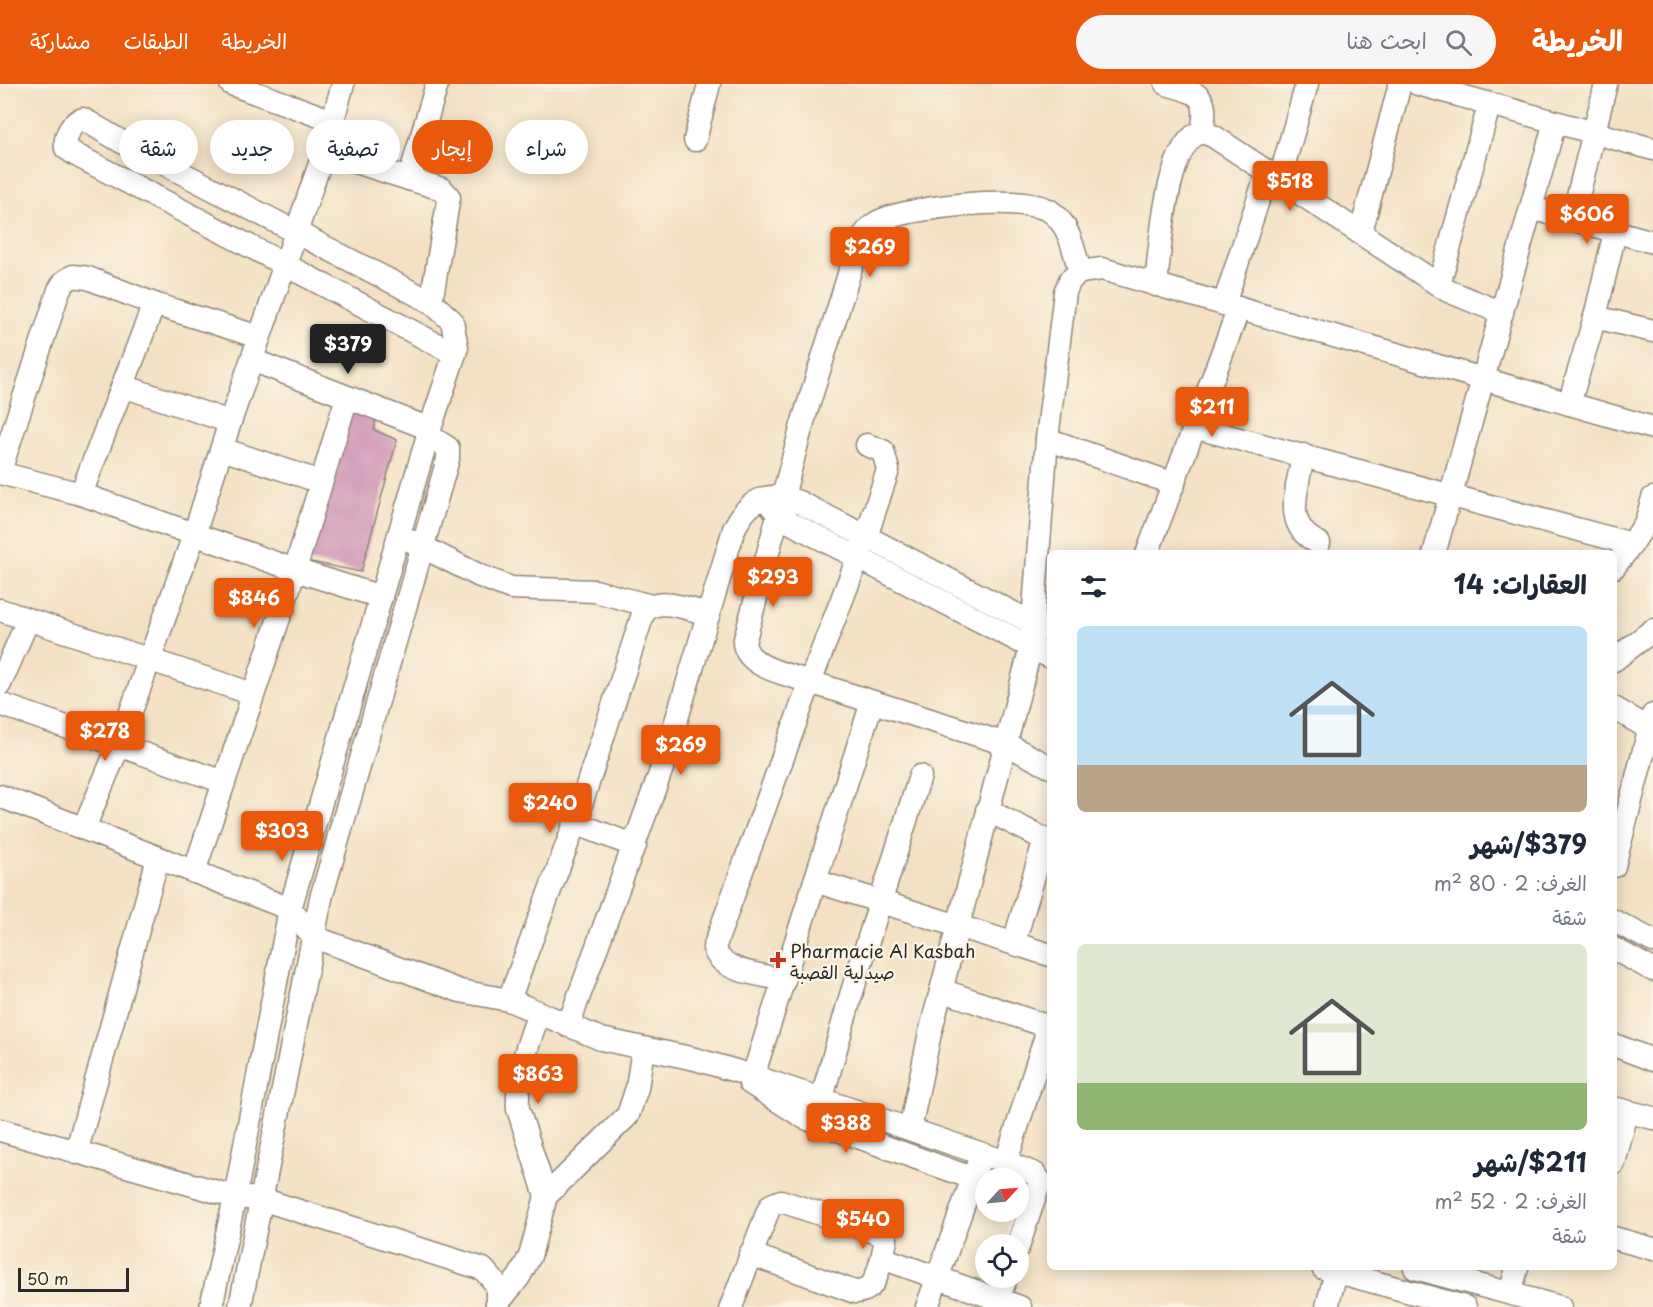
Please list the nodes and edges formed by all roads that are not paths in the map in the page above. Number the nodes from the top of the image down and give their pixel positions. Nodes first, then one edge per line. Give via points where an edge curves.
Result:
1 (231, 84) edge
2 (343, 84) edge
3 (436, 84) edge
4 (709, 84) edge
5 (1166, 84) edge
6 (1307, 84) edge
7 (1400, 84) edge
8 (1418, 84) edge
9 (1606, 84) edge
10 (280, 92) edge
11 (1489, 106) junction
12 (331, 120) edge
13 (333, 120) edge
14 (1555, 122) junction
15 (1202, 132) junction
16 (1593, 133) junction
17 (695, 140) dead end
18 (1653, 149) edge
19 (316, 174) edge
20 (393, 174) edge
21 (1273, 177) junction
22 (409, 179) junction
23 (1531, 208) junction
24 (1572, 220) junction
25 (1360, 232) junction
26 (1615, 232) junction
27 (296, 233) junction
28 (1653, 242) edge
29 (284, 264) junction
30 (1080, 272) junction
31 (1156, 285) junction
32 (1439, 285) junction
33 (431, 302) junction
34 (154, 304) junction
35 (1231, 306) junction
36 (1502, 313) junction
37 (1595, 317) junction
38 (1653, 331) edge
39 (259, 337) junction
40 (455, 354) junction
41 (252, 360) junction
42 (1485, 378) junction
43 (123, 386) junction
44 (347, 397) junction
45 (1569, 405) junction
46 (230, 422) junction
47 (1194, 427) junction
48 (1653, 428) edge
49 (429, 432) junction
50 (1047, 439) junction
51 (867, 445) dead end
52 (222, 449) junction
53 (1303, 455) junction
54 (0, 472) edge
55 (321, 482) junction
56 (1174, 484) junction
57 (81, 494) junction
58 (1450, 494) junction
59 (1653, 498) edge
60 (776, 504) junction
61 (194, 535) junction
62 (398, 537) junction
63 (866, 537) junction
64 (1319, 543) dead end
65 (1632, 544) junction
66 (423, 546) junction
67 (1149, 550) edge
68 (1435, 550) edge
69 (857, 559) junction
70 (1617, 563) edge
71 (295, 570) junction
72 (381, 597) junction
73 (651, 606) junction
74 (0, 610) edge
75 (709, 614) junction
76 (28, 620) junction
77 (1042, 628) edge
78 (1653, 630) edge
79 (1040, 652) edge
80 (1617, 658) edge
81 (150, 659) junction
82 (810, 682) junction
83 (0, 684) edge
84 (254, 694) junction
85 (872, 702) junction
86 (0, 704) edge
87 (1617, 709) edge
88 (1652, 725) edge
89 (1006, 744) junction
90 (119, 745) junction
91 (1047, 764) edge
92 (920, 776) dead end
93 (224, 782) junction
94 (1, 801) edge
95 (987, 810) junction
96 (575, 824) junction
97 (84, 828) junction
98 (1047, 841) edge
99 (635, 846) junction
100 (1617, 856) edge
101 (158, 858) junction
102 (194, 872) junction
103 (815, 881) junction
104 (880, 903) junction
105 (290, 909) junction
106 (1617, 923) edge
107 (958, 927) junction
108 (314, 937) junction
109 (1653, 941) edge
110 (1014, 942) junction
111 (1617, 951) edge
112 (1047, 953) edge
113 (1653, 970) edge
114 (784, 980) junction
115 (941, 990) junction
116 (509, 1000) junction
117 (539, 1013) junction
118 (1047, 1024) edge
119 (568, 1026) junction
120 (1047, 1031) edge
121 (1617, 1046) edge
122 (643, 1049) junction
123 (1653, 1060) edge
124 (744, 1073) junction
125 (821, 1101) junction
126 (1620, 1110) edge
127 (1653, 1118) edge
128 (0, 1130) edge
129 (910, 1130) junction
130 (1617, 1136) edge
131 (76, 1153) junction
132 (981, 1153) junction
133 (1006, 1162) junction
134 (980, 1168) edge
135 (1018, 1168) edge
136 (1029, 1173) edge
137 (975, 1179) edge
138 (975, 1193) edge
139 (1029, 1195) edge
140 (546, 1196) junction
141 (235, 1197) junction
142 (261, 1199) junction
143 (1617, 1239) edge
144 (1653, 1249) edge
145 (750, 1254) junction
146 (882, 1258) junction
147 (1332, 1270) edge
148 (1336, 1270) edge
149 (1425, 1270) edge
150 (1516, 1270) edge
151 (938, 1278) junction
152 (1002, 1288) edge
153 (1510, 1293) junction
154 (996, 1304) edge
155 (497, 1306) edge
156 (211, 1307) edge
157 (240, 1307) edge
158 (731, 1307) edge
159 (927, 1307) edge
160 (1020, 1307) edge
161 (1327, 1307) edge
162 (1465, 1307) edge
163 (1560, 1307) edge

1 - 10 street
2 - 13 street
3 - 22 street
4 - 17 street
5 - 15 street via 1201,98 1206,111
6 - 21 street
7 - 25 street
8 - 11 street
9 - 16 street
10 - 12 street
11 - 14 street
11 - 32 street
14 - 16 street
14 - 23 street
15 - 21 street
15 - 31 street via 1189,141 1170,181
16 - 18 street
16 - 24 street
19 - 27 street
20 - 22 street
21 - 25 street
21 - 35 street
22 - 33 street via 442,189 449,197
23 - 24 street
23 - 36 street
24 - 26 street
25 - 32 street
26 - 28 street
26 - 37 street
27 - 29 street
27 - 29 street via 83,119 67,136 66,148 76,156
27 - 33 street
29 - 39 street
29 - 40 street
30 - 31 street via 1102,269
30 - 50 street via 1070,280 1065,292
30 - 60 street via 1069,235 1059,218 1040,205 1027,202 1004,201 911,213 882,220 869,228 859,242
31 - 35 street
32 - 36 street
33 - 40 street via 452,321
34 - 39 street
34 - 43 street
34 - 54 street via 88,278 73,276 64,282
35 - 42 street
35 - 47 street
36 - 42 street
37 - 38 street
37 - 45 street
39 - 41 street
40 - 49 street
41 - 44 street
41 - 46 street
42 - 45 street
42 - 58 street
43 - 46 street
43 - 57 street
44 - 49 street
44 - 55 street
45 - 48 street
46 - 52 street
47 - 53 street
47 - 56 street
49 - 62 street
49 - 66 street via 450,453
50 - 56 street
50 - 77 street
51 - 63 street via 883,451 888,464
52 - 55 street
52 - 61 street
53 - 58 street
53 - 64 street via 1294,518 1298,528
54 - 57 street
55 - 71 street
56 - 67 street
57 - 61 street
58 - 65 street
58 - 68 street
59 - 65 street via 1646,522
60 - 63 street via 801,503
60 - 69 street
60 - 75 street via 749,505 737,523
60 - 82 street via 745,634 745,650 759,664
61 - 71 street
61 - 81 street
62 - 66 street
62 - 72 street
63 - 69 street
63 - 77 street
65 - 70 street
66 - 73 street via 511,588 595,591
66 - 108 street via 321,898
69 - 79 street
69 - 82 street
71 - 72 street
71 - 84 street
72 - 105 street
73 - 75 street via 661,603
73 - 96 street via 643,614
74 - 76 street
75 - 99 street
76 - 81 street
76 - 83 street
77 - 79 street
78 - 80 street
79 - 89 street
81 - 84 street
81 - 90 street
82 - 85 street
82 - 114 street via 714,948 719,959 730,967
84 - 93 street
85 - 89 street
85 - 103 street
86 - 90 street
87 - 88 street
88 - 100 street
89 - 91 street
89 - 95 street
90 - 93 street
90 - 97 street
92 - 104 street
93 - 102 street
94 - 97 street
95 - 98 street
95 - 107 street
96 - 99 street
96 - 116 street
97 - 101 street
98 - 110 street
99 - 119 street
101 - 102 street
101 - 131 street
102 - 105 street
103 - 104 street
103 - 114 street
104 - 107 street
104 - 125 street
105 - 108 street
105 - 141 street
106 - 109 street
107 - 110 street
107 - 115 street
108 - 116 street via 460,991
108 - 142 street
110 - 112 street
111 - 113 street
114 - 124 street
115 - 118 street
115 - 129 street
116 - 117 street
117 - 119 street
117 - 140 street via 525,1053 517,1095
119 - 122 street
120 - 133 street
121 - 123 street
122 - 124 street
122 - 140 street via 628,1115
124 - 125 street
124 - 137 street via 766,1095 805,1118
125 - 129 street
126 - 127 street
126 - 130 street
128 - 131 street
129 - 132 street
131 - 141 street
132 - 133 street
132 - 134 street
133 - 135 street
136 - 139 street via 1039,1178 1041,1185
138 - 151 street
140 - 155 street via 530,1256
141 - 142 street
141 - 156 street
142 - 155 street via 483,1269 497,1285
142 - 157 street
143 - 144 street
145 - 146 street via 855,1292 872,1286
145 - 146 street via 771,1205 781,1201 883,1235 886,1244
145 - 158 street
146 - 151 street
147 - 161 street
148 - 162 street
149 - 153 street
150 - 153 street
151 - 154 street
151 - 159 street
152 - 154 street
153 - 163 street
154 - 160 street

